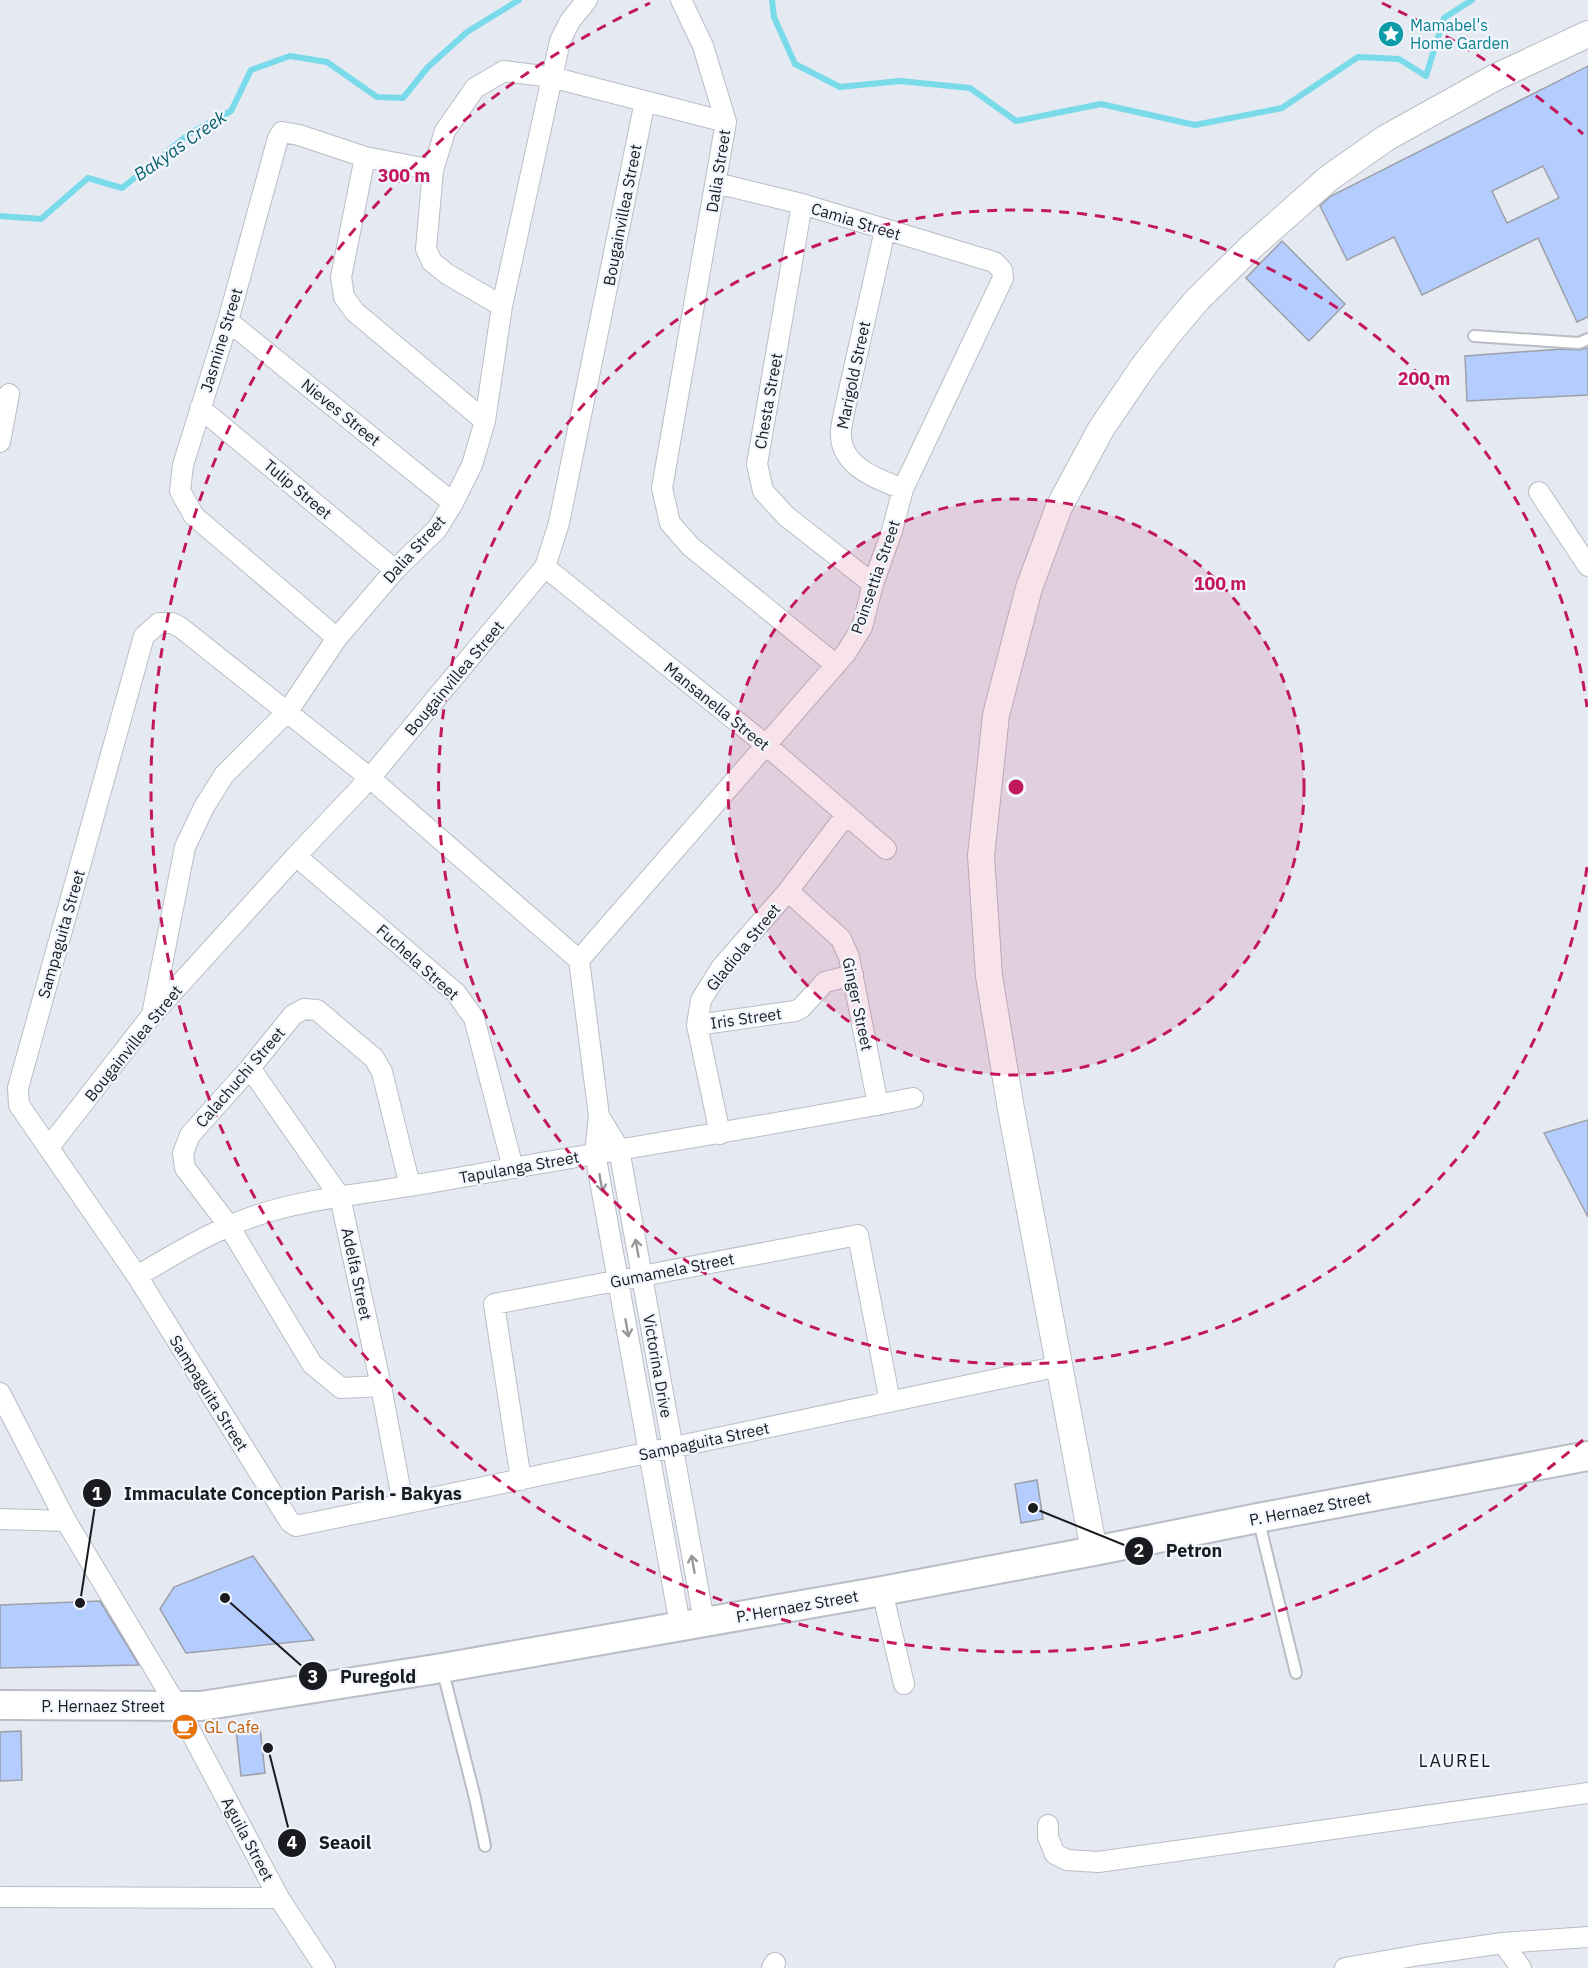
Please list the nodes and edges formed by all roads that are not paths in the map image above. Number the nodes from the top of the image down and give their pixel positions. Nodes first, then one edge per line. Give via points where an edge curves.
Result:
1 (587, 0) edge
2 (681, 0) edge
3 (1588, 34) edge
4 (551, 77) junction
5 (645, 101) junction
6 (726, 122) junction
7 (365, 157) junction
8 (434, 170) junction
9 (716, 183) junction
10 (801, 204) junction
11 (885, 230) junction
12 (994, 262) joint
13 (502, 306) junction
14 (228, 321) junction
15 (1474, 336) dead end
16 (1588, 339) edge
17 (9, 394) dead end
18 (200, 408) junction
19 (485, 421) junction
20 (0, 442) edge
21 (903, 489) junction
22 (1539, 492) dead end
23 (453, 503) junction
24 (1588, 566) edge
25 (545, 567) junction
26 (395, 570) junction
27 (873, 584) junction
28 (337, 638) junction
29 (836, 665) junction
30 (288, 711) junction
31 (766, 745) junction
32 (370, 778) junction
33 (846, 815) junction
34 (886, 849) dead end
35 (296, 856) junction
36 (788, 891) junction
37 (579, 960) junction
38 (853, 975) junction
39 (152, 1015) junction
40 (697, 1025) junction
41 (250, 1068) junction
42 (913, 1098) dead end
43 (878, 1105) junction
44 (599, 1116) junction
45 (720, 1134) junction
46 (49, 1147) junction
47 (619, 1149) junction
48 (595, 1153) junction
49 (513, 1168) junction
50 (410, 1186) junction
51 (340, 1197) junction
52 (230, 1226) junction
53 (137, 1276) junction
54 (642, 1276) junction
55 (618, 1280) junction
56 (1060, 1366) junction
57 (381, 1386) junction
58 (0, 1393) edge
59 (890, 1402) junction
60 (673, 1448) junction
61 (649, 1453) junction
62 (1588, 1456) edge
63 (521, 1480) junction
64 (403, 1504) junction
65 (1258, 1518) junction
66 (0, 1519) edge
67 (66, 1521) junction
68 (1094, 1551) junction
69 (882, 1591) junction
70 (692, 1623) junction
71 (442, 1668) junction
72 (1296, 1674) dead end
73 (904, 1684) dead end
74 (0, 1705) edge
75 (177, 1706) junction
76 (1588, 1793) edge
77 (1048, 1825) dead end
78 (484, 1846) dead end
79 (0, 1897) edge
80 (279, 1898) junction
81 (1588, 1937) edge
82 (1503, 1943) junction
83 (1424, 1961) edge
84 (325, 1968) edge
85 (1345, 1968) edge
86 (1521, 1968) edge

1 - 4 street, Dalia Street via 560,41
2 - 6 street, Dalia Street via 704,46
3 - 56 street via 1494,78 1386,138 1289,211 1197,300 1156,350 1101,429 1059,507 1029,588 996,715 981,856 991,987
4 - 5 street
4 - 8 street via 504,71 475,88 445,130
4 - 13 street, Dalia Street
5 - 6 street
5 - 25 street, Bougainvillea Street via 559,523
6 - 9 street, Dalia Street
7 - 8 street, Jasmine Street
7 - 14 street, Jasmine Street via 282,132
7 - 19 street via 341,277 344,297 355,312
8 - 13 street via 426,249 432,262
9 - 10 street, Camia Street
9 - 29 street, Dalia Street via 662,488 670,523 690,546
10 - 11 street, Camia Street
10 - 27 street, Chesta Street via 757,464 763,491 786,516
11 - 12 street, Camia Street
11 - 21 street, Marigold Street via 841,437 848,457 871,477
12 - 21 street, Poinsettia Street via 1002,270 1003,278
13 - 19 street, Dalia Street
14 - 18 street, Jasmine Street
14 - 23 street, Nieves Street
15 - 16 lane via 1580,343
17 - 20 street
18 - 26 street, Tulip Street
18 - 28 street, Jasmine Street via 183,465 180,491 194,516
19 - 23 street, Dalia Street via 472,465
21 - 27 street, Poinsettia Street
22 - 24 street
23 - 26 street, Dalia Street via 437,529
25 - 31 street, Mansanella Street
25 - 32 street, Bougainvillea Street
26 - 28 street, Dalia Street
27 - 29 street, Poinsettia Street via 862,627
28 - 30 street, Dalia Street
29 - 31 street, Poinsettia Street
30 - 32 street
30 - 39 street, Dalia Street via 224,775 185,847
30 - 46 street, Sampaguita Street via 180,627 159,623 144,636 18,1088 19,1105
31 - 33 street, Mansanella Street
31 - 37 street, Poinsettia Street
32 - 35 street, Bougainvillea Street
32 - 37 street
33 - 34 street, Mansanella Street
33 - 36 street, Gladiola Street
35 - 39 street, Bougainvillea Street
35 - 49 street, Fuchela Street via 456,993 465,1005 474,1018
36 - 38 street, Ginger Street via 841,939
36 - 40 street, Gladiola Street via 721,968 701,1000
37 - 44 street, Victorina Drive
38 - 40 street, Iris Street via 825,982 795,1011
38 - 43 street, Ginger Street
39 - 46 street, Bougainvillea Street
40 - 45 street, Gladiola Street
41 - 50 street, Calachuchi Street via 293,1015 316,1010 374,1058 382,1072
41 - 51 street, Adelfa Street
41 - 52 street, Calachuchi Street via 190,1135 183,1154 185,1168
42 - 43 street, Tapulanga Street
43 - 45 street, Tapulanga Street
44 - 47 street, Victorina Drive
44 - 48 street, Victorina Drive
45 - 47 street, Tapulanga Street
46 - 53 street, Sampaguita Street
47 - 48 street, Tapulanga Street
54 -> 47 street, Victorina Drive
48 - 49 street, Tapulanga Street
48 -> 55 street, Victorina Drive
49 - 50 street, Tapulanga Street
50 - 51 street, Tapulanga Street
51 - 52 street, Tapulanga Street via 271,1211
51 - 57 street, Adelfa Street
52 - 53 street, Tapulanga Street
52 - 57 street, Calachuchi Street via 312,1365 341,1388
53 - 64 street, Sampaguita Street via 290,1522 296,1526
54 - 55 street, Gumamela Street
54 - 59 street, Gumamela Street via 858,1235
54 - 60 street, Victorina Drive
55 -> 61 street, Victorina Drive
55 - 63 street, Gumamela Street via 494,1304
56 - 59 street, Sampaguita Street
56 - 68 street
57 - 64 street, Adelfa Street
58 - 67 street, Aguila Street
59 - 60 street, Sampaguita Street
60 - 61 street, Sampaguita Street
70 -> 60 street, Victorina Drive
61 - 63 street, Sampaguita Street
61 - 70 street, Victorina Drive
62 - 65 main road, P. Hernaez Street
63 - 64 street, Sampaguita Street
65 - 68 main road, P. Hernaez Street
65 - 72 lane
66 - 67 street
67 - 75 street, Aguila Street
68 - 69 main road, P. Hernaez Street
69 - 70 main road, P. Hernaez Street
69 - 73 street
70 - 71 main road, P. Hernaez Street
71 - 75 main road, P. Hernaez Street via 201,1706
71 - 78 lane
74 - 75 main road, P. Hernaez Street
75 - 80 street, Aguila Street
76 - 77 street via 1098,1862 1067,1860 1055,1854
79 - 80 street
80 - 84 street, Aguila Street
81 - 82 street
82 - 83 street
82 - 86 street
83 - 85 street

